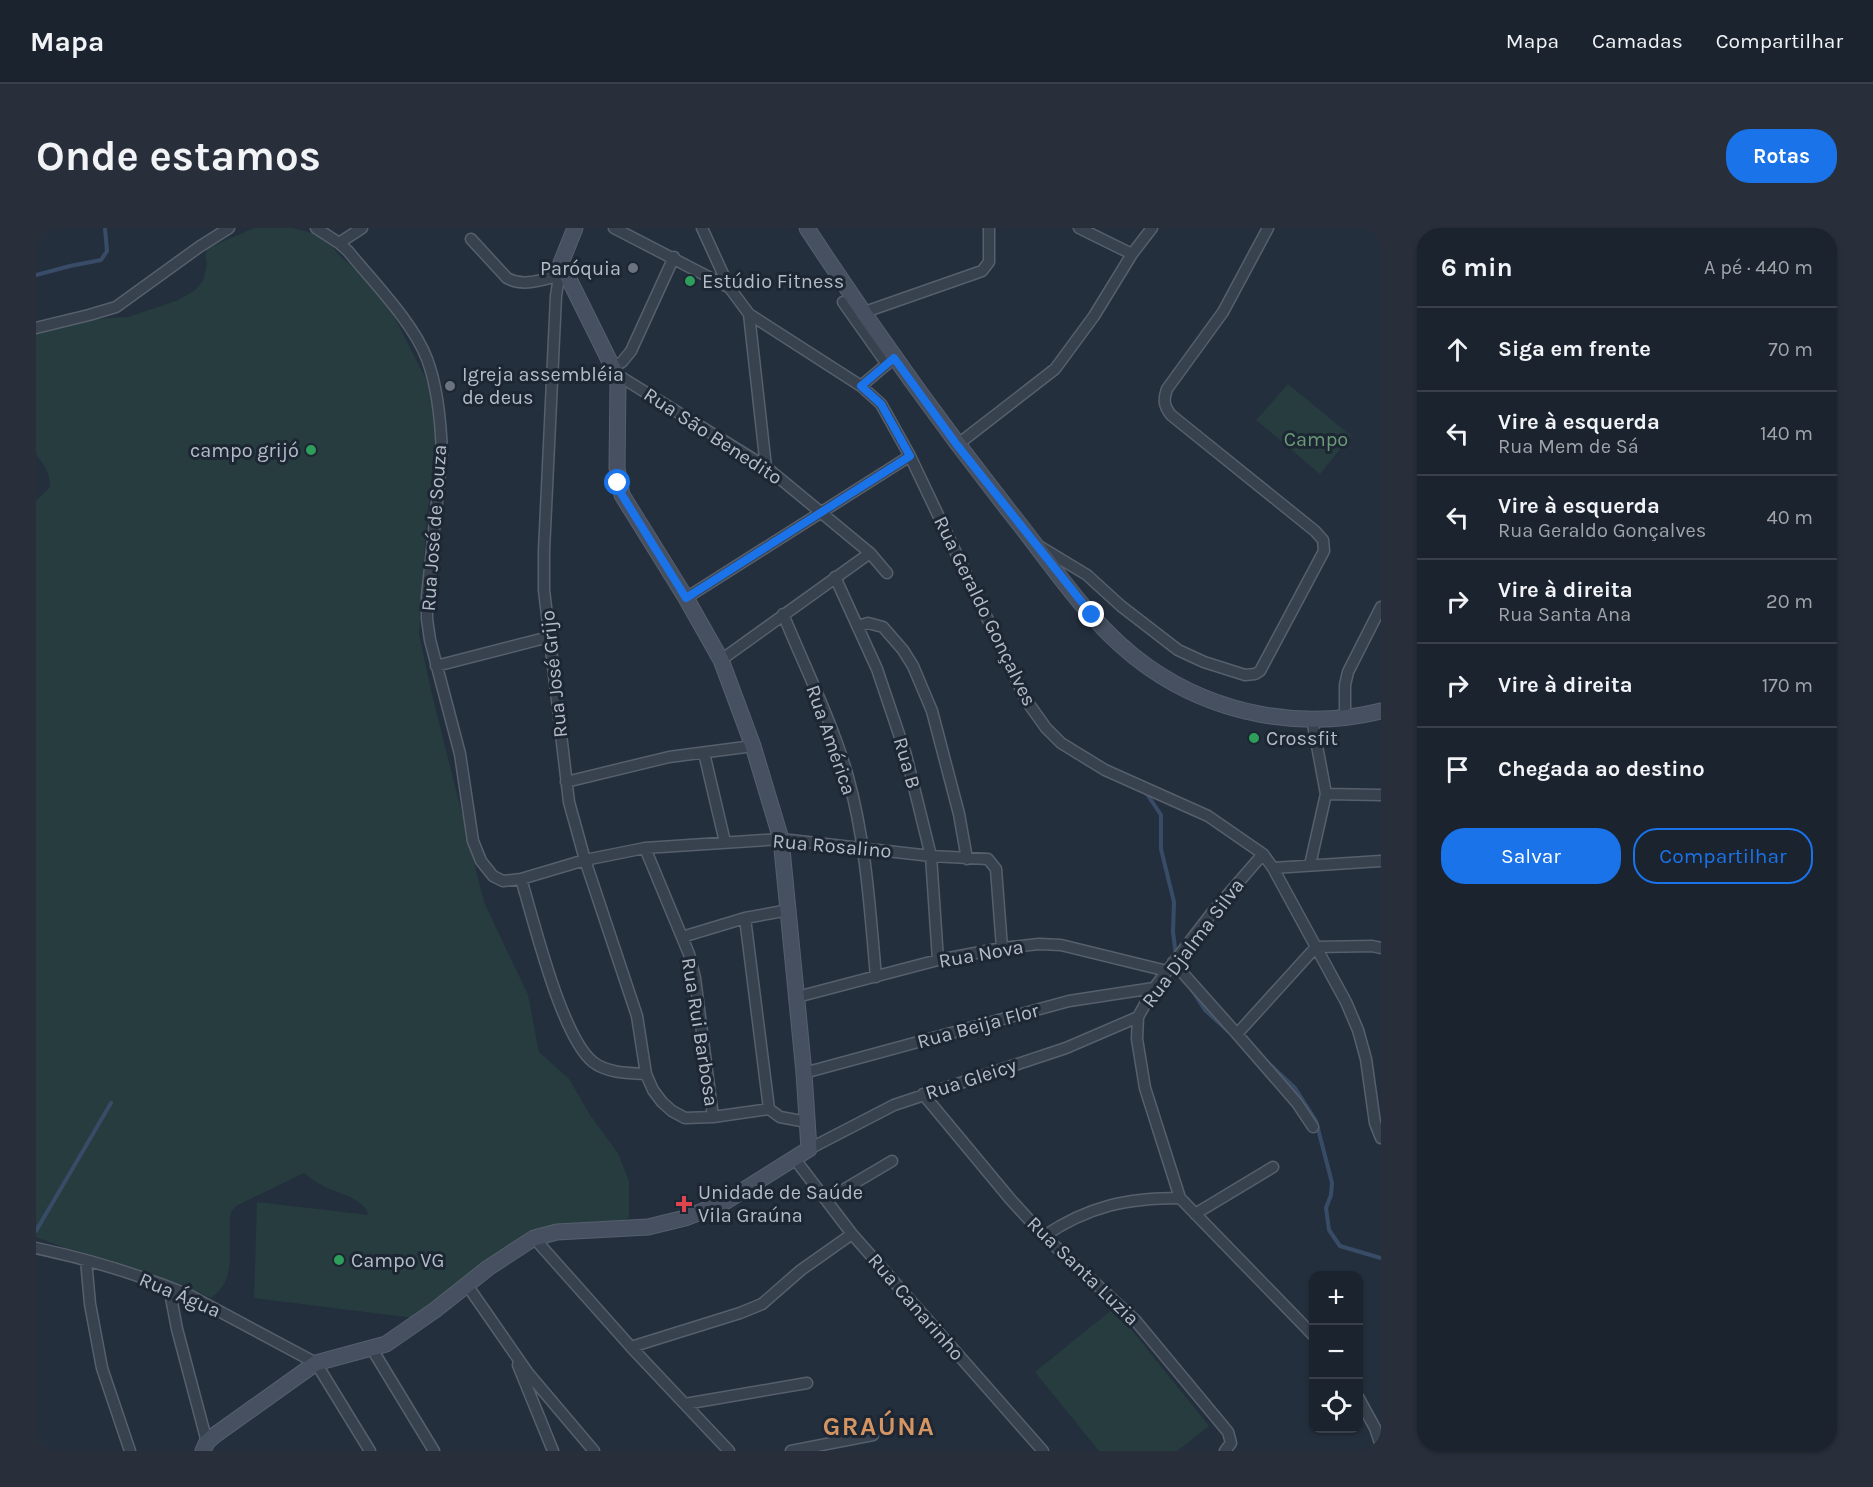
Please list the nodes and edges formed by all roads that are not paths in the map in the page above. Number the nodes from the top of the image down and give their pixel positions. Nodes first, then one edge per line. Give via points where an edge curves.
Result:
1 (229, 228) edge
2 (316, 228) edge
3 (362, 228) edge
4 (575, 228) edge
5 (614, 228) edge
6 (807, 228) edge
7 (989, 228) edge
8 (1079, 228) edge
9 (1152, 228) edge
10 (1268, 228) edge
11 (702, 229) edge
12 (471, 239) dead end
13 (339, 243) junction
14 (1132, 254) junction
15 (674, 257) junction
16 (560, 269) junction
17 (729, 287) junction
18 (843, 302) dead end
19 (862, 313) junction
20 (749, 314) junction
21 (36, 328) edge
22 (889, 359) junction
23 (615, 370) junction
24 (861, 386) junction
25 (957, 445) junction
26 (910, 456) junction
27 (766, 467) junction
28 (819, 512) junction
29 (1034, 544) junction
30 (870, 553) junction
31 (887, 573) dead end
32 (835, 577) junction
33 (686, 598) junction
34 (1381, 607) edge
35 (783, 614) junction
36 (858, 626) junction
37 (549, 637) junction
38 (721, 660) junction
39 (436, 666) junction
40 (1381, 711) edge
41 (1345, 717) junction
42 (1312, 719) junction
43 (753, 746) junction
44 (704, 753) junction
45 (566, 782) junction
46 (1326, 795) junction
47 (1381, 795) edge
48 (782, 839) junction
49 (725, 842) junction
50 (645, 848) junction
51 (864, 849) junction
52 (1263, 854) junction
53 (931, 856) junction
54 (967, 859) junction
55 (585, 860) junction
56 (1381, 861) edge
57 (1310, 865) junction
58 (1273, 868) junction
59 (521, 879) junction
60 (789, 910) junction
61 (745, 918) junction
62 (682, 937) junction
63 (1316, 947) junction
64 (1002, 948) junction
65 (1381, 948) edge
66 (938, 960) junction
67 (1170, 967) junction
68 (876, 977) junction
69 (1154, 987) junction
70 (797, 997) junction
71 (1138, 1017) junction
72 (1237, 1034) junction
73 (804, 1073) junction
74 (646, 1074) junction
75 (923, 1094) junction
76 (769, 1109) junction
77 (713, 1117) junction
78 (807, 1122) junction
79 (1313, 1127) dead end
80 (1381, 1138) edge
81 (809, 1149) junction
82 (794, 1158) junction
83 (892, 1161) dead end
84 (1273, 1167) dead end
85 (1180, 1198) junction
86 (826, 1200) junction
87 (1195, 1214) junction
88 (852, 1234) junction
89 (1044, 1236) junction
90 (534, 1238) junction
91 (36, 1248) edge
92 (86, 1260) junction
93 (467, 1285) junction
94 (169, 1287) junction
95 (1309, 1331) edge
96 (631, 1347) junction
97 (511, 1348) junction
98 (372, 1349) junction
99 (316, 1363) junction
100 (807, 1383) dead end
101 (685, 1404) junction
102 (1363, 1405) edge
103 (873, 1435) dead end
104 (205, 1446) edge
105 (1381, 1446) edge
106 (130, 1451) edge
107 (370, 1451) edge
108 (434, 1451) edge
109 (553, 1451) edge
110 (594, 1451) edge
111 (729, 1451) edge
112 (791, 1451) edge
113 (1043, 1451) edge
114 (1225, 1451) edge

1 - 21 street via 116,307
2 - 13 street, Rua José de Souza
3 - 13 street
4 - 16 street
5 - 15 street
6 - 19 street
7 - 19 street via 989,262 982,271
8 - 14 street
9 - 14 street
10 - 29 street via 1223,312 1164,397 1171,415 1315,531 1324,544 1324,551 1260,671 1245,675 1178,650 1074,566
11 - 17 street
12 - 16 street via 514,282 522,283
13 - 39 street, Rua José de Souza via 411,330 427,359 434,385 442,455 427,619
14 - 25 street via 1055,369
15 - 17 street
15 - 23 street via 631,351
16 - 23 street
16 - 37 street, Rua José Grijo via 544,551
17 - 20 street
18 - 22 street
19 - 22 street
20 - 24 street, Rua Geraldo Gonçalves
20 - 27 street
22 - 24 street
22 - 25 street
23 - 27 street, Rua São Benedito
23 - 33 street via 617,468 622,495
24 - 26 street, Rua Geraldo Gonçalves via 881,404
25 - 29 street
26 - 28 street
26 - 52 street, Rua Geraldo Gonçalves via 1026,700 1046,728 1061,743 1105,770 1208,816
27 - 28 street, Rua São Benedito
28 - 30 street, Rua São Benedito
28 - 33 street
29 - 42 street via 1119,644 1150,668 1198,696 1223,705 1270,716
30 - 31 street, Rua São Benedito
30 - 32 street
32 - 35 street
32 - 36 street, Rua B
33 - 38 street
34 - 41 street via 1348,672 1344,685
35 - 38 street
35 - 51 street, Rua América via 840,751
36 - 53 street, Rua B via 906,755
36 - 54 street via 868,623 883,627 913,666 932,711
37 - 39 street
37 - 45 street, Rua José Grijo
38 - 43 street
39 - 59 street, Rua José de Souza via 460,754 473,841 493,876 503,881
40 - 41 street
41 - 42 street
42 - 46 street
43 - 44 street
43 - 48 street
44 - 45 street via 636,764
44 - 49 street
45 - 55 street, Rua José Grijo
46 - 47 street
46 - 57 street
48 - 49 street, Rua Rosalino
48 - 51 street, Rua Rosalino
48 - 60 street
49 - 50 street, Rua Rosalino
50 - 55 street, Rua Rosalino
50 - 62 street, Rua Rui Barbosa
51 - 53 street, Rua Rosalino
51 - 68 street, Rua América
52 - 58 street, Rua Geraldo Gonçalves
52 - 67 street, Rua Djalma Silva
53 - 54 street, Rua Rosalino
53 - 66 street, Rua B
54 - 64 street, Rua Rosalino via 988,859 994,865
55 - 59 street, Rua José de Souza
55 - 74 street, Rua José Grijo via 637,1016
56 - 57 street
57 - 58 street
58 - 63 street, Rua Geraldo Gonçalves
59 - 74 street via 567,1025 584,1053 605,1069
60 - 61 street
60 - 70 street
61 - 62 street
61 - 76 street
62 - 77 street, Rua Rui Barbosa via 695,978
63 - 65 street
63 - 72 street
63 - 80 street, Rua Geraldo Gonçalves via 1358,1030
64 - 66 street, Rua Nova
64 - 67 street, Rua Nova via 1061,945
66 - 68 street, Rua Nova
67 - 69 street, Rua Djalma Silva
67 - 72 street
68 - 70 street, Rua Nova
69 - 71 street, Rua Djalma Silva
69 - 73 street, Rua Beija Flor via 1069,1001
70 - 73 street
71 - 75 street, Rua Gleicy via 1066,1048
71 - 85 street, Rua Djalma Silva via 1144,1088
72 - 79 street
73 - 78 street
74 - 77 street via 653,1090 672,1112 685,1118
75 - 81 street, Rua Gleicy
75 - 89 street, Rua Santa Luzia
76 - 77 street
76 - 78 street via 780,1117
78 - 81 street
81 - 82 street
82 - 86 street, Rua Canarinho
82 - 90 street via 723,1203 685,1218 648,1227 557,1232
83 - 86 street
84 - 87 street
85 - 87 street, Rua Djalma Silva
85 - 89 street via 1120,1202 1087,1212
86 - 88 street, Rua Canarinho
87 - 95 street, Rua Djalma Silva
88 - 96 street via 762,1304
88 - 113 street, Rua Canarinho
89 - 114 street, Rua Santa Luzia via 1135,1320 1192,1387 1228,1432 1231,1443
90 - 93 street
90 - 96 street
91 - 92 street, Rua Água
92 - 94 street, Rua Água
92 - 106 street via 102,1368
93 - 97 street
93 - 98 street via 403,1333
94 - 99 street, Rua Água
94 - 104 street
96 - 101 street
97 - 109 street
97 - 110 street
98 - 99 street
98 - 108 street
99 - 104 street via 223,1428
99 - 107 street
100 - 101 street
101 - 111 street
102 - 105 street
103 - 112 street

